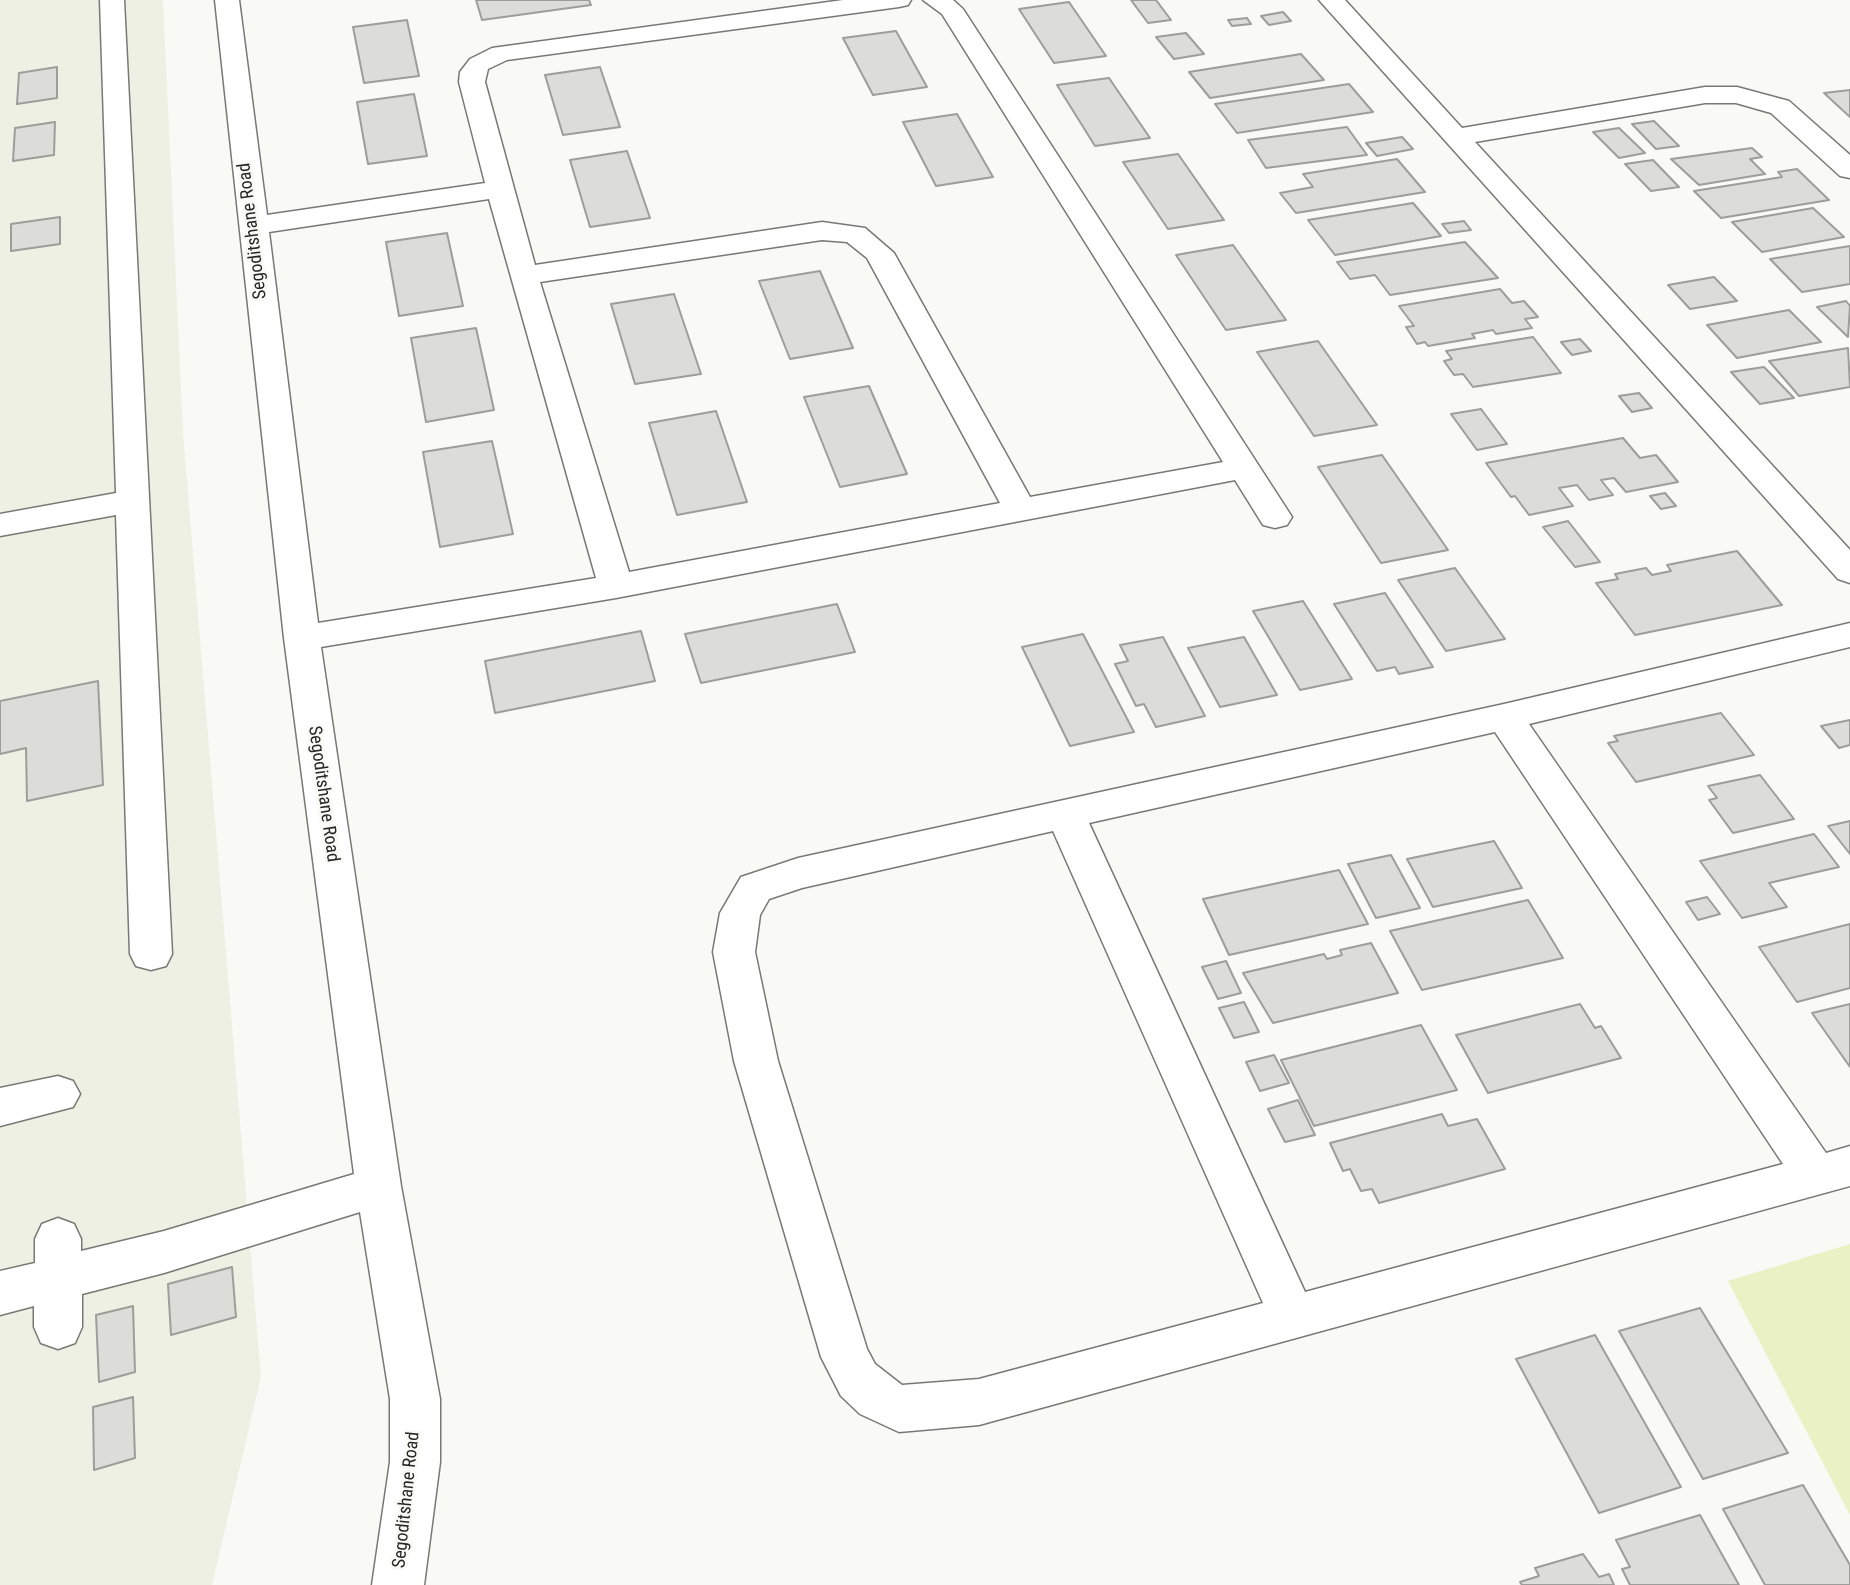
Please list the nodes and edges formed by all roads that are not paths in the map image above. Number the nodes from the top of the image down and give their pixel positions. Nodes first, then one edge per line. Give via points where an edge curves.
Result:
1 (112, 0) edge
2 (227, 0) edge
3 (899, 0) edge
4 (935, 0) edge
5 (1331, 0) edge
6 (1456, 137) junction
7 (1850, 170) edge
8 (499, 189) junction
9 (252, 226) junction
10 (523, 276) junction
11 (1245, 468) junction
12 (133, 501) junction
13 (1020, 509) junction
14 (1275, 517) dead end
15 (0, 525) edge
16 (1850, 571) edge
17 (616, 586) junction
18 (1850, 635) edge
19 (302, 638) junction
20 (1504, 718) junction
21 (1065, 812) junction
22 (151, 954) dead end
23 (58, 1094) dead end
24 (0, 1107) edge
25 (1833, 1170) edge
26 (378, 1186) junction
27 (57, 1258) junction
28 (0, 1293) edge
29 (1293, 1317) junction
30 (58, 1327) dead end
31 (398, 1585) edge

1 - 12 street
2 - 9 street, Segoditshane Road
3 - 8 street via 489,58 479,64 472,82
4 - 11 street via 951,9
5 - 6 street
6 - 7 street via 1705,95 1737,96 1780,107
6 - 16 street
8 - 9 street
8 - 10 street
9 - 19 street, Segoditshane Road
10 - 13 street via 822,231 855,234 878,253
10 - 17 street
11 - 13 street
11 - 14 street
12 - 15 street
12 - 22 street
13 - 17 street
17 - 19 street
18 - 20 street
19 - 26 street, Segoditshane Road
20 - 21 street
20 - 25 street
21 - 29 street
21 - 29 street via 798,873 755,888 740,914 734,952 756,1061 845,1357 858,1380 877,1398 899,1409 979,1402
23 - 24 street
25 - 29 street
26 - 27 street via 164,1252
26 - 31 street, Segoditshane Road via 415,1399 415,1462
27 - 28 street
27 - 30 street

